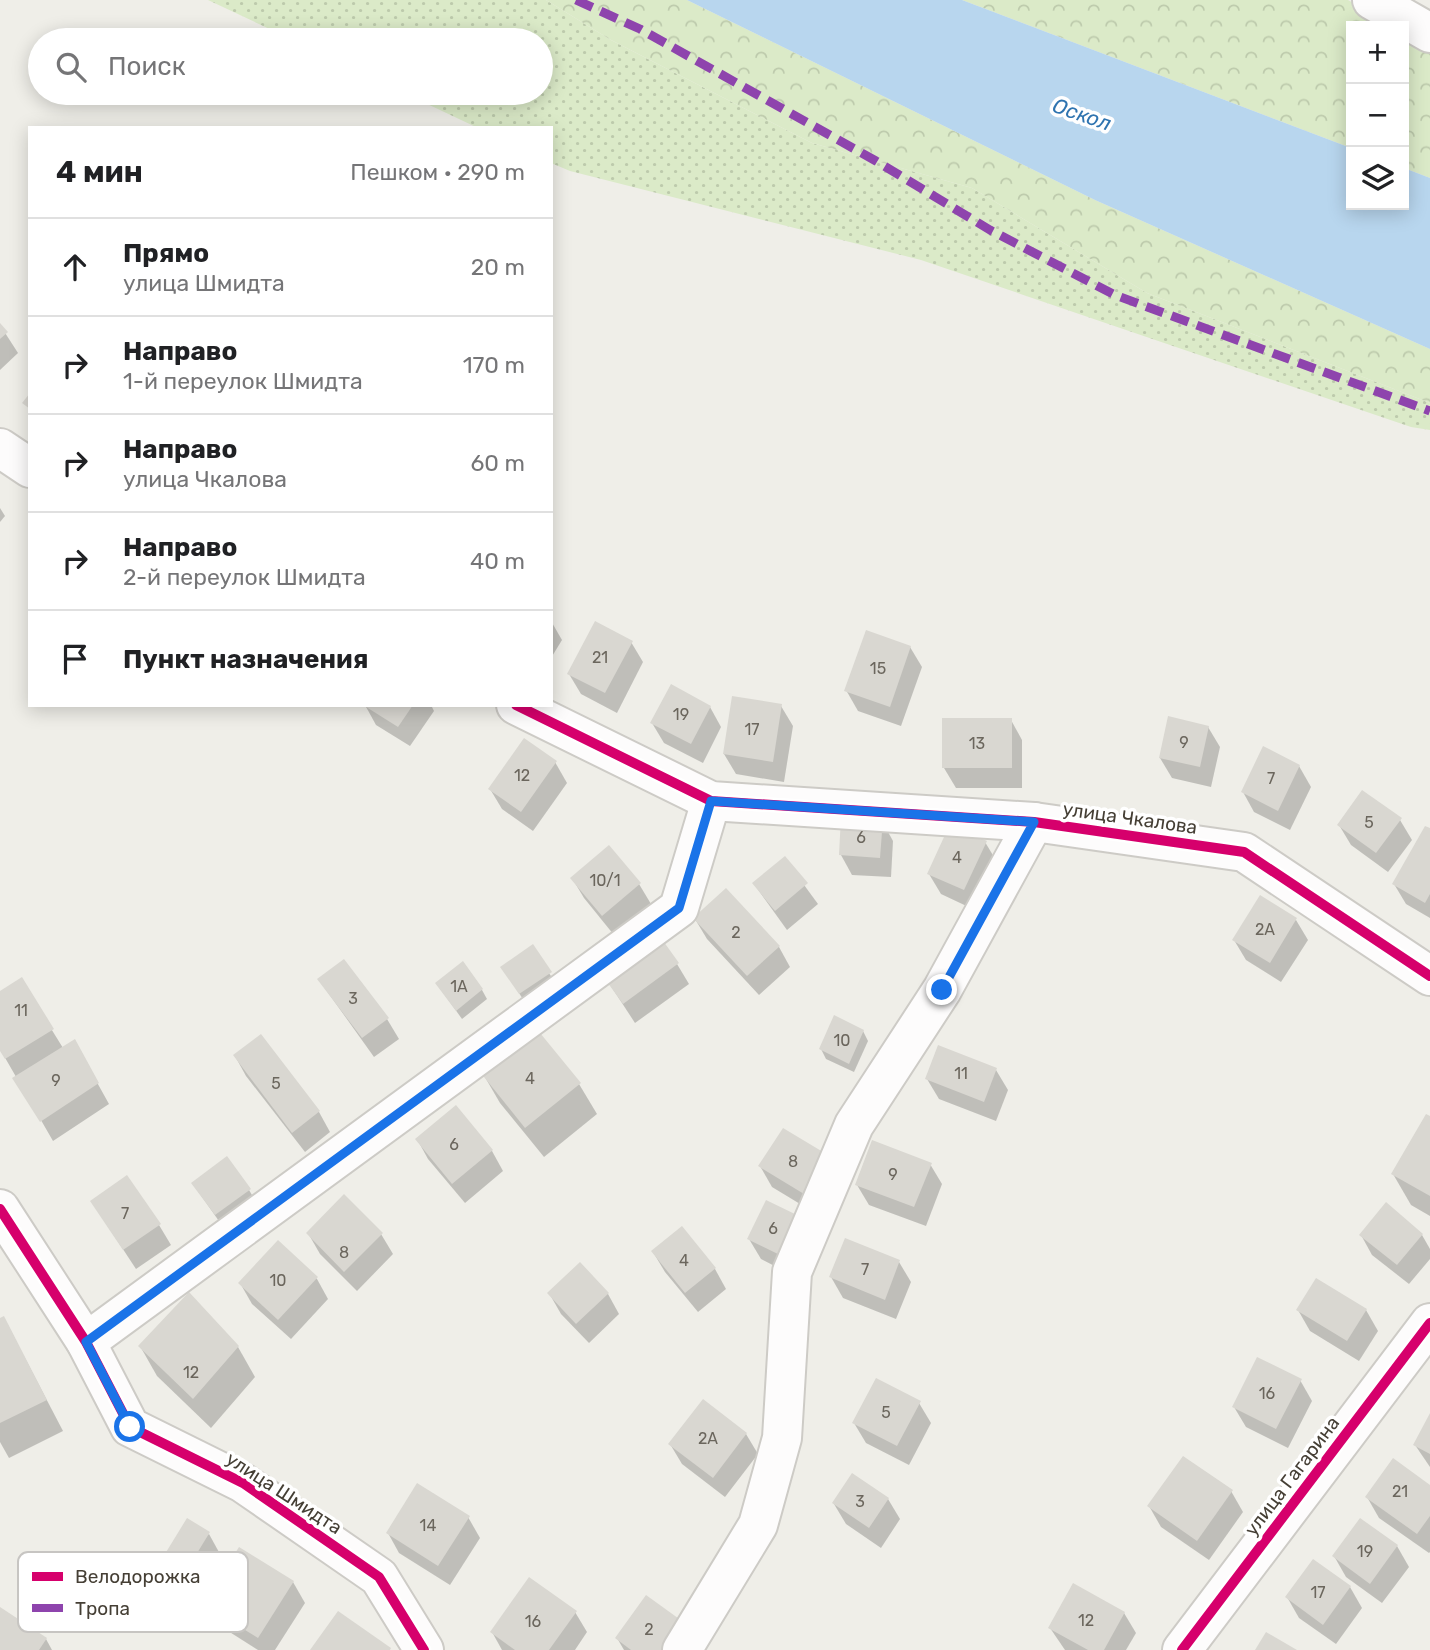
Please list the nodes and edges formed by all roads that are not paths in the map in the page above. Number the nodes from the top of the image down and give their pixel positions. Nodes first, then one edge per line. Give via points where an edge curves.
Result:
1 (1372, 0) edge
2 (1430, 33) edge
3 (0, 448) edge
4 (28, 467) edge
5 (520, 707) edge
6 (711, 801) junction
7 (1034, 822) junction
8 (1430, 976) edge
9 (0, 1209) edge
10 (1430, 1323) edge
11 (86, 1342) junction
12 (424, 1650) edge
13 (682, 1650) edge
14 (1182, 1650) edge

1 - 2 street
3 - 4 street
5 - 6 street, улица Чкалова
6 - 7 street, улица Чкалова
6 - 11 street via 679,908
7 - 8 street, улица Чкалова via 1244,852
7 - 13 street via 942,990 854,1125 792,1272 782,1438 758,1525
9 - 11 street, улица Шмидта
10 - 14 street, улица Гагарина
11 - 12 street, улица Шмидта via 130,1427 243,1483 379,1577

